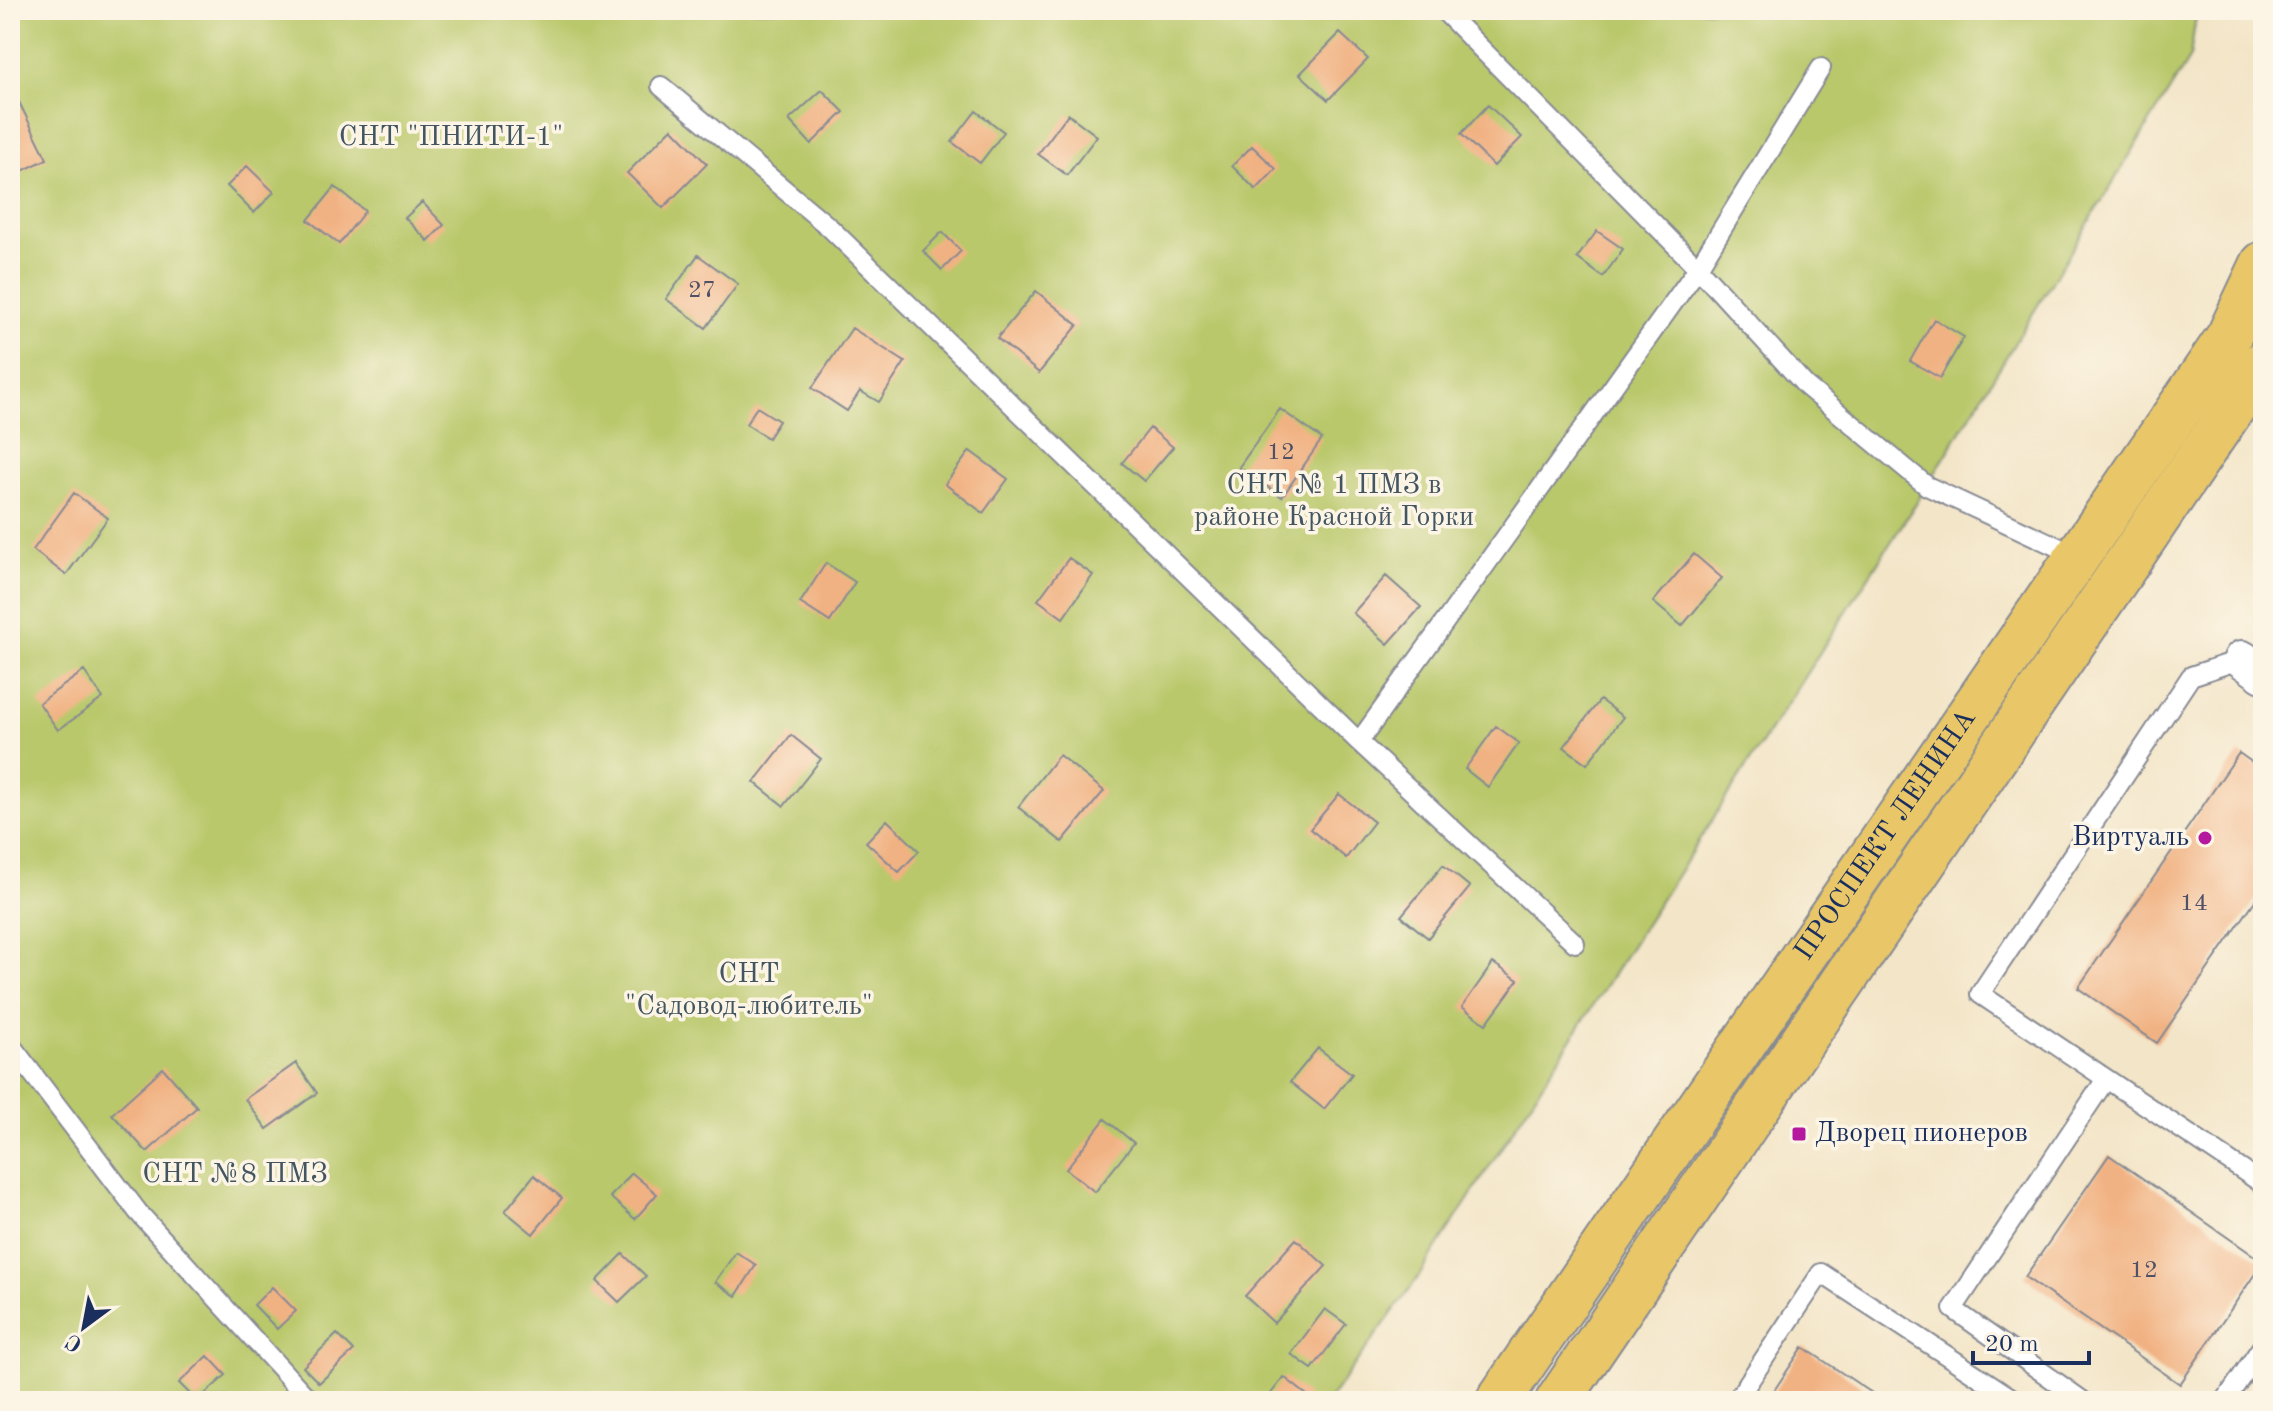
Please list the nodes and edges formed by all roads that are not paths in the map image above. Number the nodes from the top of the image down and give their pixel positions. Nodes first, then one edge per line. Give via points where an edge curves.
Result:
1 (1443, 10) edge
2 (1821, 68) dead end
3 (661, 86) dead end
4 (2263, 264) edge
5 (1698, 268) junction
6 (2263, 363) edge
7 (2079, 556) junction
8 (2253, 666) edge
9 (1359, 742) junction
10 (1575, 943) dead end
11 (10, 1044) edge
12 (2106, 1079) junction
13 (2263, 1184) edge
14 (2263, 1345) edge
15 (310, 1401) edge
16 (1498, 1401) edge
17 (1558, 1401) edge
18 (1736, 1401) edge
19 (2016, 1401) edge
20 (2083, 1401) edge
21 (2225, 1401) edge

1 - 5 lane
2 - 5 lane
3 - 9 lane via 829,227
4 - 7 main road, ПРОСПЕКТ ЛЕНИНА via 2229,336
5 - 7 lane via 1806,386 1927,486
5 - 9 lane
6 - 17 main road, ПРОСПЕКТ ЛЕНИНА
7 - 16 main road, ПРОСПЕКТ ЛЕНИНА
8 - 12 lane via 2191,676 1980,994
9 - 10 lane
11 - 15 lane via 138,1212
12 - 13 lane
12 - 20 lane via 1953,1309
14 - 21 lane
18 - 19 lane via 1821,1273

